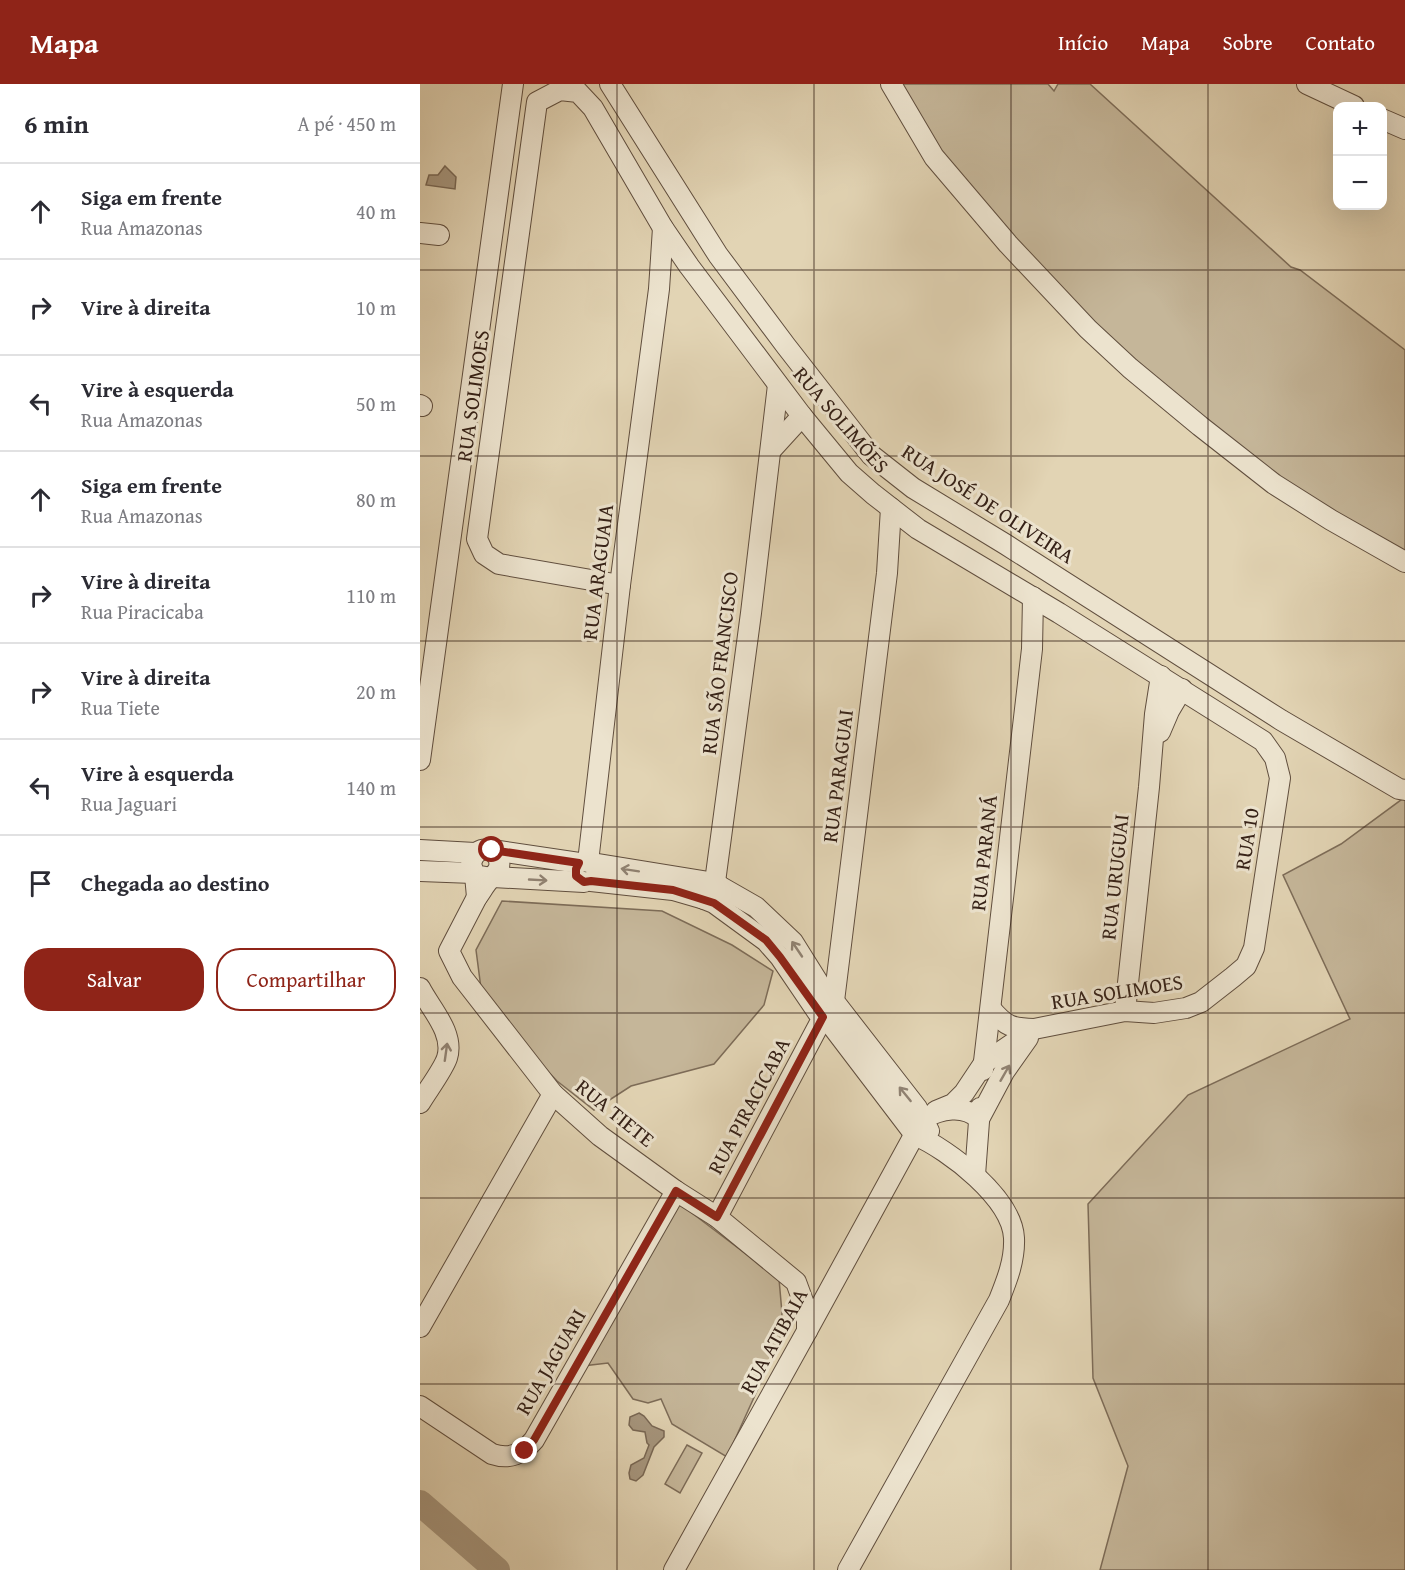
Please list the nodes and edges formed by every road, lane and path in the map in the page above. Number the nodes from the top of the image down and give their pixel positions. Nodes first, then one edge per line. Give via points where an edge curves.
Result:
1 (513, 84) edge
2 (610, 84) edge
3 (891, 84) edge
4 (1307, 84) edge
5 (537, 102) joint
6 (1345, 102) edge
7 (1387, 121) edge
8 (1405, 129) edge
9 (663, 228) junction
10 (689, 266) junction
11 (659, 289) junction
12 (778, 385) junction
13 (802, 416) junction
14 (771, 450) junction
15 (891, 508) junction
16 (918, 529) junction
17 (889, 557) junction
18 (1405, 562) edge
19 (620, 585) junction
20 (1033, 597) junction
21 (1059, 613) junction
22 (1032, 649) junction
23 (1161, 676) junction
24 (1182, 689) junction
25 (1263, 741) joint
26 (1153, 749) junction
27 (420, 760) edge
28 (1405, 790) edge
29 (420, 850) edge
30 (483, 868) junction
31 (587, 870) junction
32 (420, 871) edge
33 (712, 891) junction
34 (1254, 948) joint
35 (420, 988) edge
36 (828, 1009) junction
37 (991, 1009) junction
38 (1125, 1011) junction
39 (1035, 1029) junction
40 (984, 1063) junction
41 (554, 1094) junction
42 (420, 1103) edge
43 (979, 1119) junction
44 (925, 1122) junction
45 (975, 1174) junction
46 (676, 1191) junction
47 (717, 1217) junction
48 (420, 1327) edge
49 (807, 1331) junction
50 (420, 1406) edge
51 (674, 1570) edge
52 (848, 1570) edge

1 - 27 street
2 - 28 street, RUA JOSÉ DE OLIVEIRA via 718,255 871,455 914,488 1281,720
3 - 18 street via 934,157 992,226 1130,368 1274,484
4 - 6 street
5 - 9 street, RUA SOLIMÕES via 560,90 578,92 592,108
5 - 19 street, RUA SOLIMOES via 477,539 484,554 499,564
7 - 8 street
9 - 10 street, RUA SOLIMÕES
9 - 11 street, RUA ARAGUAIA
10 - 11 street
10 - 12 street, RUA SOLIMÕES
11 - 19 street, RUA ARAGUAIA
12 - 13 street, RUA SOLIMÕES
12 - 14 street, RUA SÃO FRANCISCO
13 - 14 street
13 - 15 street, RUA SOLIMÕES via 849,473
14 - 33 street, RUA SÃO FRANCISCO
15 - 16 street, RUA SOLIMÕES
15 - 17 street, RUA PARAGUAI
16 - 17 street
16 - 20 street, RUA SOLIMÕES
17 - 36 street, RUA PARAGUAI
19 - 31 street, RUA ARAGUAIA
20 - 21 street, RUA SOLIMÕES
20 - 22 street, RUA PARANÁ
21 - 22 street
21 - 23 street, RUA SOLIMÕES
22 - 37 street, RUA PARANÁ
23 - 24 street, RUA SOLIMÕES
23 - 26 street, RUA URUGUAI
24 - 25 street, RUA SOLIMÕES
24 - 26 street, RUA URUGUAI
25 - 34 street, RUA 10 via 1275,758 1280,778
26 - 38 street, RUA URUGUAI
29 - 30 street
30 -> 31 street
30 - 31 street
30 - 32 street
30 - 41 street, RUA TIETE via 477,897 449,951 462,977
31 - 33 street via 673,890
33 - 36 street via 766,940
34 - 38 street, RUA SOLIMOES via 1246,966 1201,1002 1154,1012
42 -> 35 street via 447,1058 448,1044
36 - 44 street
36 - 47 street, RUA PIRACICABA
37 - 39 street via 1014,1028
37 - 40 street, RUA PARANÁ
38 - 39 street, RUA SOLIMOES
39 - 40 street, RUA SOLIMOES
43 -> 39 street, RUA SOLIMOES via 1004,1072
40 - 43 street, RUA PARANÁ
40 - 44 street, RUA PARANÁ via 964,1093
41 - 46 street, RUA TIETE via 600,1136
41 - 48 street
43 - 44 street via 965,1110
43 - 45 street, RUA PARANÁ
44 - 45 street via 935,1144
44 - 49 street, RUA ATIBAIA
45 - 52 street via 1009,1215 1014,1236 1013,1260 999,1300
46 - 47 street, RUA TIETE
46 - 50 street, RUA JAGUARI via 525,1451 503,1457 492,1454
47 - 49 street, RUA TIETE via 796,1282 807,1312
49 - 51 street, RUA ATIBAIA

